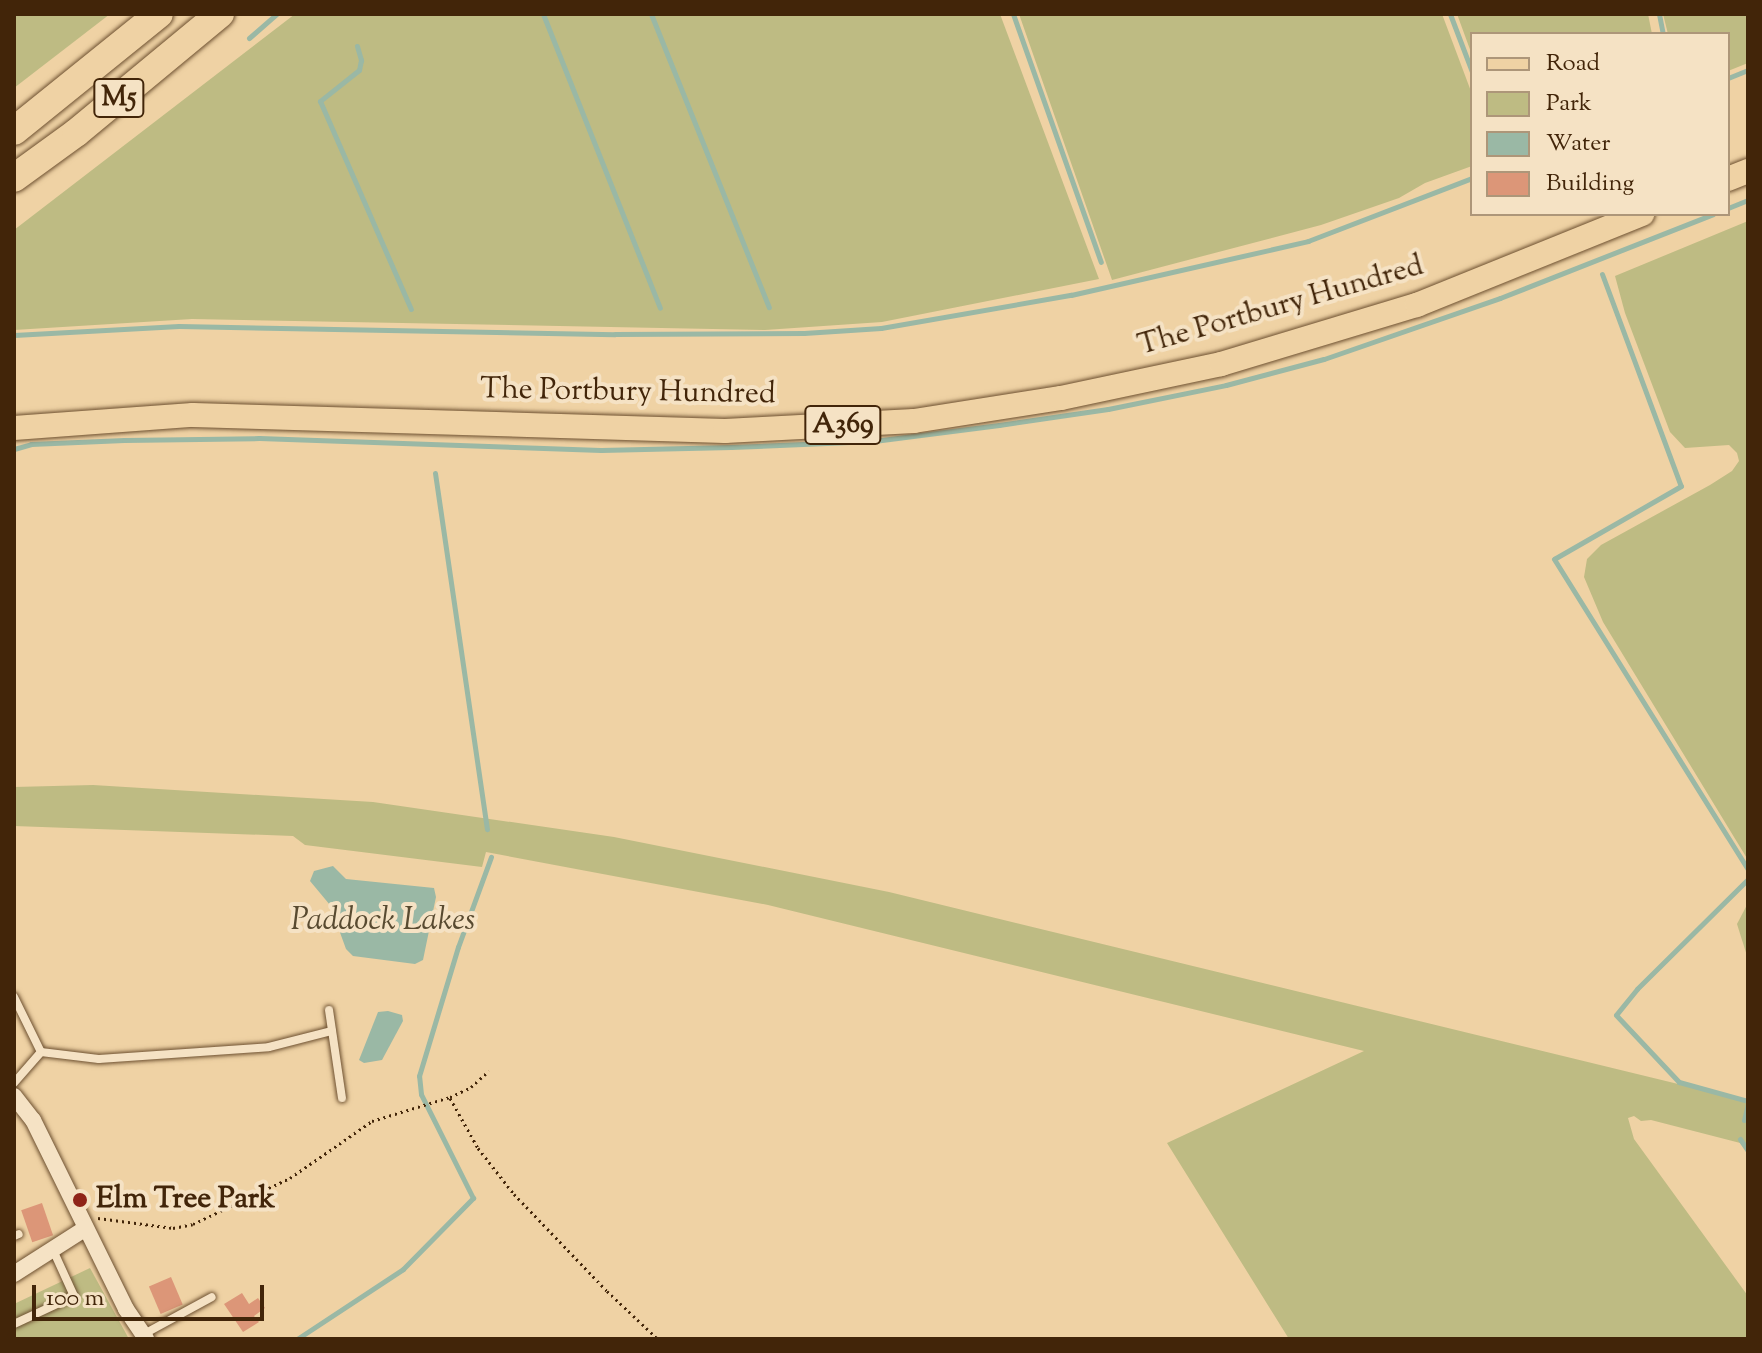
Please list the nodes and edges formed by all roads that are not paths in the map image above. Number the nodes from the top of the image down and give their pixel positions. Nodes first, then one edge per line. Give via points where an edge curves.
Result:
1 (159, 14) edge
2 (220, 14) edge
3 (14, 131) edge
4 (14, 178) edge
5 (1637, 216) edge
6 (14, 428) edge
7 (14, 997) edge
8 (329, 1010) dead end
9 (332, 1031) junction
10 (41, 1052) junction
11 (14, 1083) edge
12 (14, 1096) edge
13 (342, 1098) dead end
14 (85, 1226) junction
15 (53, 1250) junction
16 (14, 1274) edge
17 (212, 1297) dead end
18 (14, 1324) edge
19 (145, 1337) edge

1 - 3 highway, M5
2 - 4 highway, M5
5 - 6 main road, The Portbury Hundred / A369 via 1417,305 1221,364 1061,398 914,421 725,431 193,415
7 - 10 lane
8 - 9 lane
9 - 10 lane via 269,1047 99,1059
9 - 13 lane
10 - 11 lane
12 - 14 street via 33,1120
14 - 15 street
14 - 19 street
15 - 16 street
15 - 18 lane via 74,1296
17 - 19 lane

